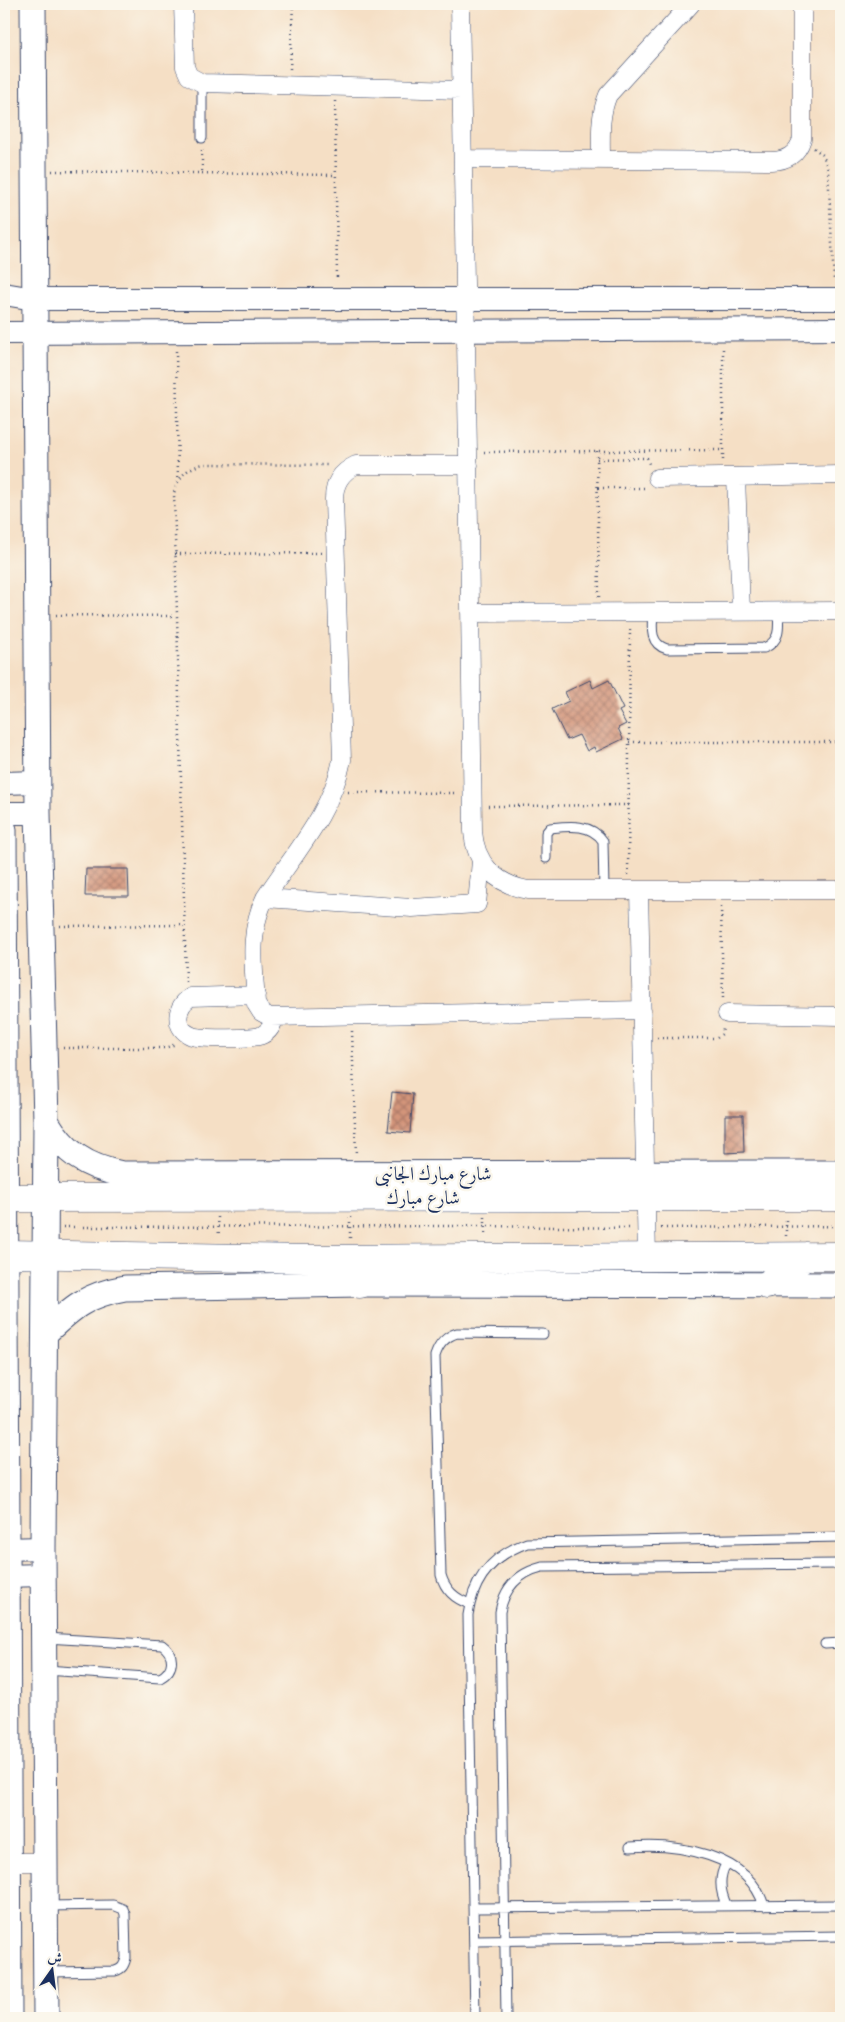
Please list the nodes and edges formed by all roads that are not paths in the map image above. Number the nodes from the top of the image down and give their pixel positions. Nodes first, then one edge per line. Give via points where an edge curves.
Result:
1 (33, 4) edge
2 (183, 4) edge
3 (460, 4) edge
4 (691, 4) edge
5 (802, 4) edge
6 (202, 83) junction
7 (461, 90) junction
8 (202, 138) road end
9 (463, 160) junction
10 (601, 160) junction
11 (4, 294) edge
12 (34, 299) junction
13 (838, 299) edge
14 (465, 300) junction
15 (841, 329) edge
16 (466, 332) junction
17 (4, 333) edge
18 (35, 333) junction
19 (468, 458) junction
20 (841, 475) edge
21 (730, 477) junction
22 (652, 478) road end
23 (741, 611) junction
24 (778, 611) junction
25 (841, 611) edge
26 (653, 612) junction
27 (470, 613) junction
28 (38, 782) junction
29 (4, 783) edge
30 (4, 813) edge
31 (38, 813) junction
32 (4, 830) edge
33 (546, 858) dead end
34 (481, 862) junction
35 (604, 890) junction
36 (634, 890) junction
37 (841, 890) edge
38 (265, 898) junction
39 (256, 995) junction
40 (642, 1010) junction
41 (724, 1013) road end
42 (841, 1016) edge
43 (274, 1017) junction
44 (46, 1121) junction
45 (841, 1174) edge
46 (353, 1186) junction
47 (645, 1186) junction
48 (841, 1197) edge
49 (5, 1198) edge
50 (45, 1198) junction
51 (6, 1254) junction
52 (44, 1254) junction
53 (796, 1256) junction
54 (841, 1256) edge
55 (647, 1257) junction
56 (311, 1259) junction
57 (360, 1284) junction
58 (767, 1285) junction
59 (841, 1285) edge
60 (45, 1333) junction
61 (543, 1334) dead end
62 (841, 1537) edge
63 (43, 1548) junction
64 (5, 1549) edge
65 (841, 1564) edge
66 (43, 1575) junction
67 (6, 1576) edge
68 (470, 1604) junction
69 (43, 1638) junction
70 (825, 1644) dead end
71 (841, 1644) edge
72 (44, 1670) junction
73 (630, 1846) dead end
74 (6, 1862) edge
75 (45, 1862) junction
76 (726, 1864) junction
77 (841, 1905) edge
78 (45, 1906) junction
79 (727, 1906) junction
80 (764, 1906) junction
81 (473, 1908) junction
82 (504, 1908) junction
83 (841, 1936) edge
84 (505, 1940) junction
85 (474, 1941) junction
86 (46, 1972) junction
87 (9, 2018) edge
88 (46, 2018) edge
89 (475, 2018) edge
90 (506, 2018) edge

1 - 12 main road
2 - 6 street via 185,67 189,76
3 - 7 street
4 - 10 street via 608,95 601,121
5 - 10 street via 802,132 800,146 791,156 778,161
6 - 7 street
6 - 8 lane
7 - 9 street
9 - 10 street
9 - 14 street
11 - 12 street
12 - 14 street
12 - 18 main road
13 - 14 street
14 - 16 street
15 - 16 street
16 - 18 street
16 - 19 street
17 - 18 street
18 - 28 main road
19 - 27 street
19 - 38 street via 356,465 344,472 336,485 342,744 339,776 328,805
20 - 21 street
21 - 22 street
21 - 23 street
23 - 24 street
23 - 26 street
24 - 25 street
24 - 26 lane via 778,636 764,648 667,649 654,640
26 - 27 street
27 - 34 street via 472,800 474,842
28 - 29 street
28 - 31 main road
30 - 31 street
31 - 44 main road
32 - 49 main road
33 - 35 lane via 546,833 550,828 593,830 603,841
34 - 35 street via 496,878 516,888
34 - 38 street via 477,904 412,908
35 - 36 street
36 - 37 street
36 - 40 street
38 - 39 street via 253,933
39 - 43 street via 256,1004 261,1012
39 - 43 street via 191,997 179,1009 181,1027 198,1038 256,1038 267,1032
40 - 43 street
40 - 47 street
41 - 42 street
44 - 46 main road, شارع مبارك الجانبى via 65,1147 77,1157 91,1166 122,1174
44 - 50 main road
45 - 47 main road, شارع مبارك الجانبى
46 - 47 main road, شارع مبارك الجانبى
46 - 47 main road, شارع مبارك via 485,1198
46 - 50 main road, شارع مبارك via 217,1198
47 - 48 main road, شارع مبارك via 786,1197
47 - 55 street
49 - 50 main road, شارع مبارك
49 - 51 main road
50 - 52 main road
51 - 52 main road
51 - 64 main road
52 - 56 main road
52 - 60 main road
53 - 54 main road
53 - 55 main road
53 - 58 main road
55 - 56 main road
56 - 57 main road
57 - 58 main road
57 - 60 main road via 125,1288 88,1298
58 - 59 main road
60 - 63 main road
61 - 68 lane via 457,1334 441,1343 435,1356 441,1575 451,1593
62 - 68 lane via 527,1543 509,1550 493,1562 478,1581
63 - 64 street
63 - 66 main road
64 - 67 main road
65 - 82 lane via 542,1567 516,1580 505,1594 500,1612
66 - 67 street
66 - 69 main road
67 - 74 main road
68 - 81 lane
69 - 72 main road
69 - 72 lane via 162,1645 170,1652 172,1662 169,1672 160,1678
70 - 71 lane
72 - 75 main road
73 - 76 lane via 683,1848
74 - 75 street
74 - 87 main road
75 - 78 main road
76 - 79 lane via 720,1883
76 - 80 lane via 752,1882
77 - 80 lane
78 - 86 main road
78 - 86 lane via 119,1906 125,1914 126,1940 125,1965 121,1969
79 - 80 lane
79 - 82 lane
81 - 82 lane
81 - 85 lane
82 - 84 lane
83 - 84 lane
84 - 85 lane
84 - 90 lane
85 - 89 lane
86 - 88 main road

